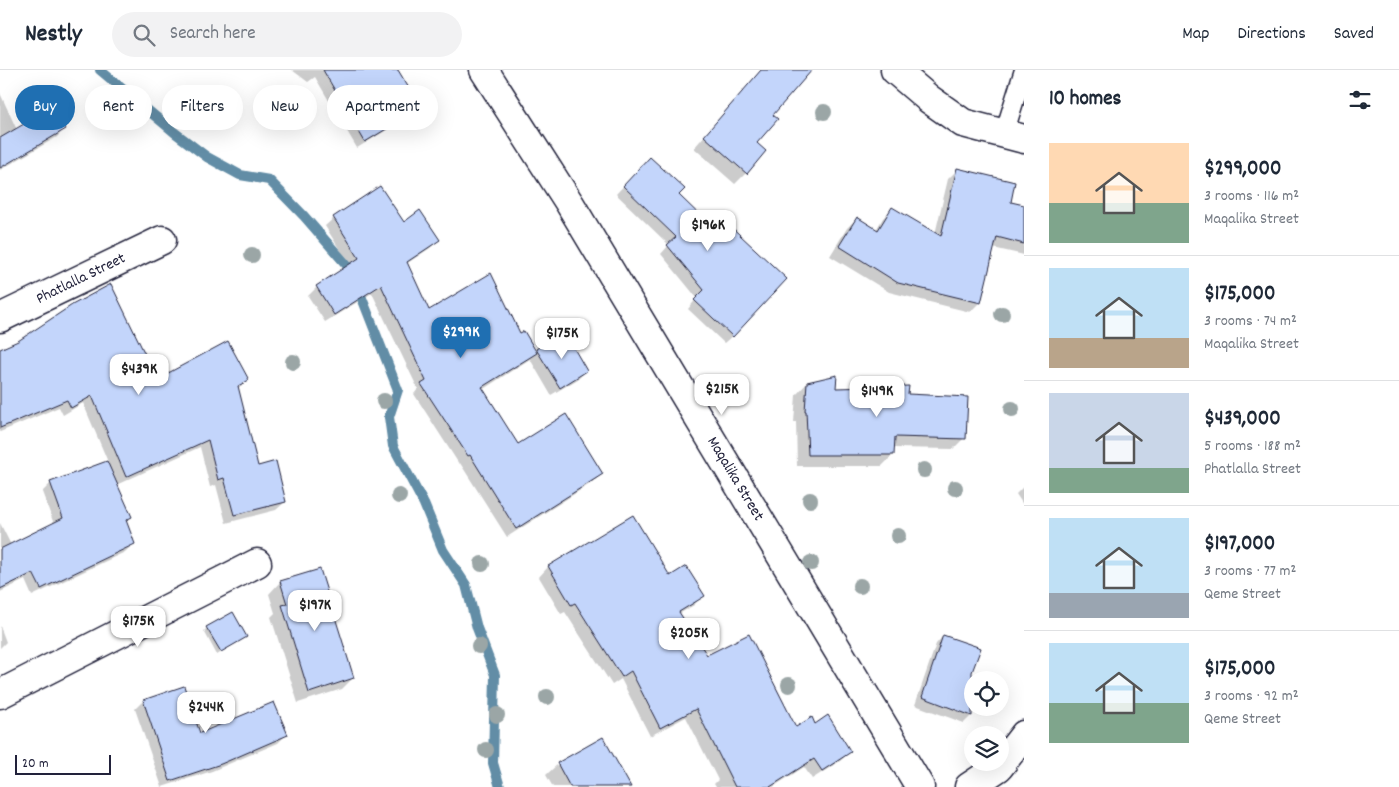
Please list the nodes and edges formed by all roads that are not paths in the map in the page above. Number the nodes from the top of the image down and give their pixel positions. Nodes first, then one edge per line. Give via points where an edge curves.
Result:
1 (484, 70) edge
2 (895, 70) edge
3 (1024, 70) edge
4 (1014, 136) edge
5 (162, 240) dead end
6 (0, 318) edge
7 (257, 563) dead end
8 (0, 694) edge
9 (1024, 735) edge
10 (920, 787) edge
11 (969, 787) edge

1 - 10 street, Maqalika Street via 570,204
2 - 4 street via 963,123
3 - 4 lane
5 - 6 street, Phatlalla Street
7 - 8 street
9 - 11 street via 998,767

